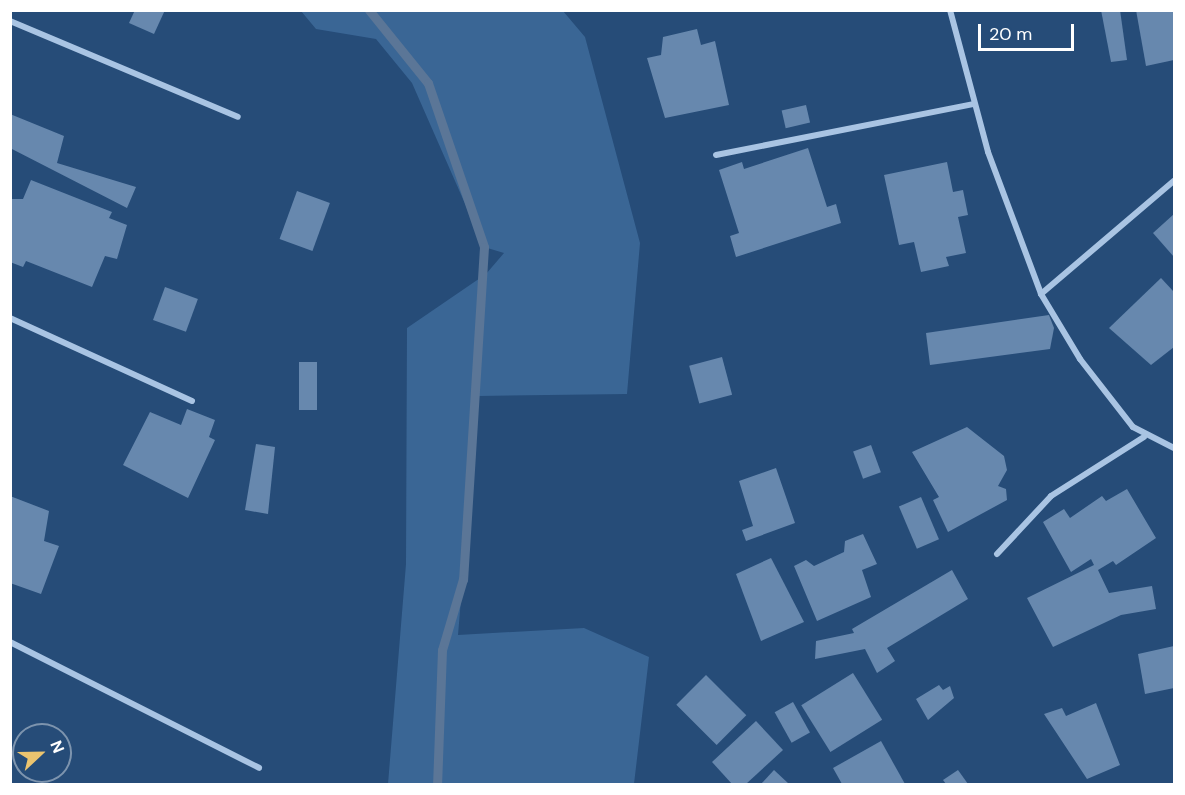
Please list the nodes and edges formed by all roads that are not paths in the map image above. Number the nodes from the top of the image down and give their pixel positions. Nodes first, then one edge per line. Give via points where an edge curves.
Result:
1 (950, 10) edge
2 (10, 21) edge
3 (973, 104) junction
4 (238, 117) dead end
5 (717, 155) dead end
6 (1174, 181) edge
7 (1041, 294) junction
8 (10, 318) edge
9 (192, 401) dead end
10 (1144, 437) junction
11 (1174, 448) edge
12 (997, 554) dead end
13 (10, 642) edge
14 (259, 768) dead end

1 - 3 street
2 - 4 street
3 - 5 street
3 - 7 street
6 - 7 street
7 - 10 street via 1080,359
8 - 9 street
10 - 11 street
10 - 12 street via 1051,496
13 - 14 street

